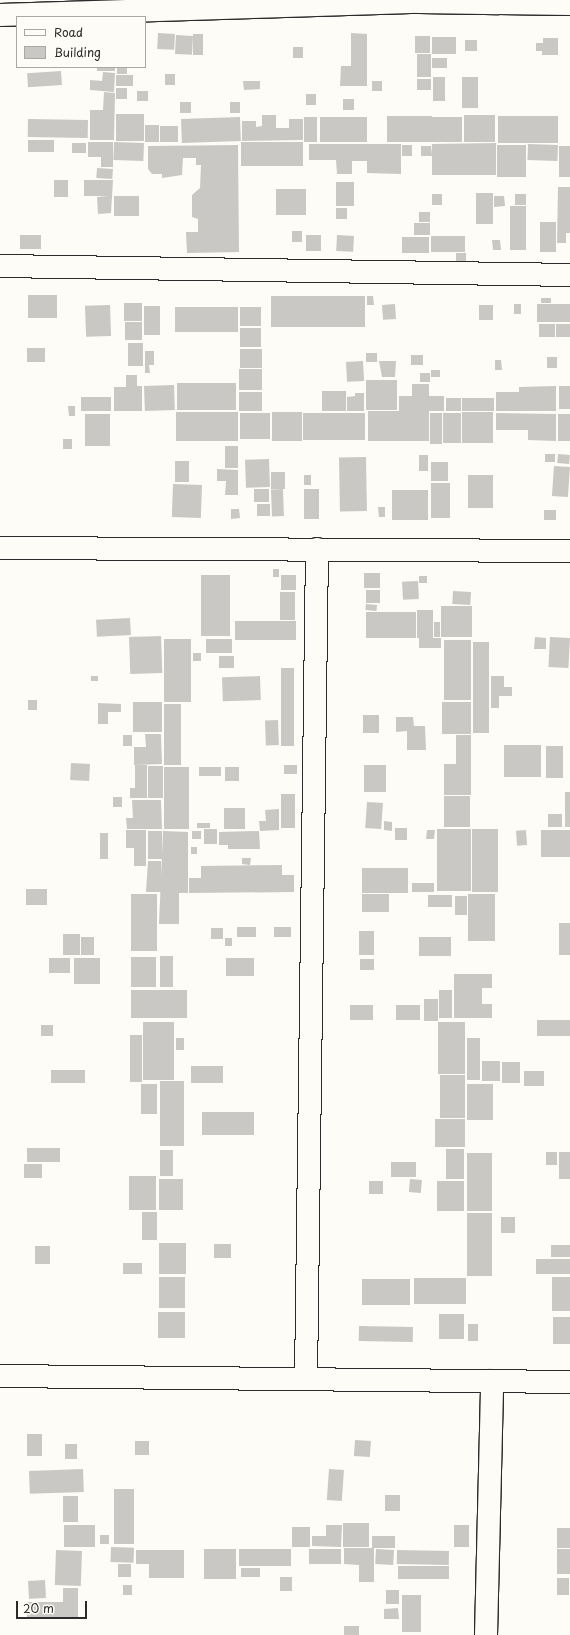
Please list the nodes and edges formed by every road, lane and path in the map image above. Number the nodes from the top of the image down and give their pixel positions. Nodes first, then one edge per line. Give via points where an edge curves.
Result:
1 (418, 1) edge
2 (542, 2) edge
3 (570, 4) edge
4 (89, 5) edge
5 (0, 15) edge
6 (0, 266) edge
7 (570, 275) edge
8 (0, 548) edge
9 (317, 549) junction
10 (570, 551) edge
11 (0, 1376) edge
12 (306, 1379) junction
13 (492, 1381) junction
14 (570, 1382) edge
15 (486, 1635) edge

1 - 2 street
1 - 4 street
2 - 3 street
4 - 5 street
6 - 7 street
8 - 9 street
9 - 10 street
9 - 12 street
11 - 12 street
12 - 13 street
13 - 14 street
13 - 15 street

